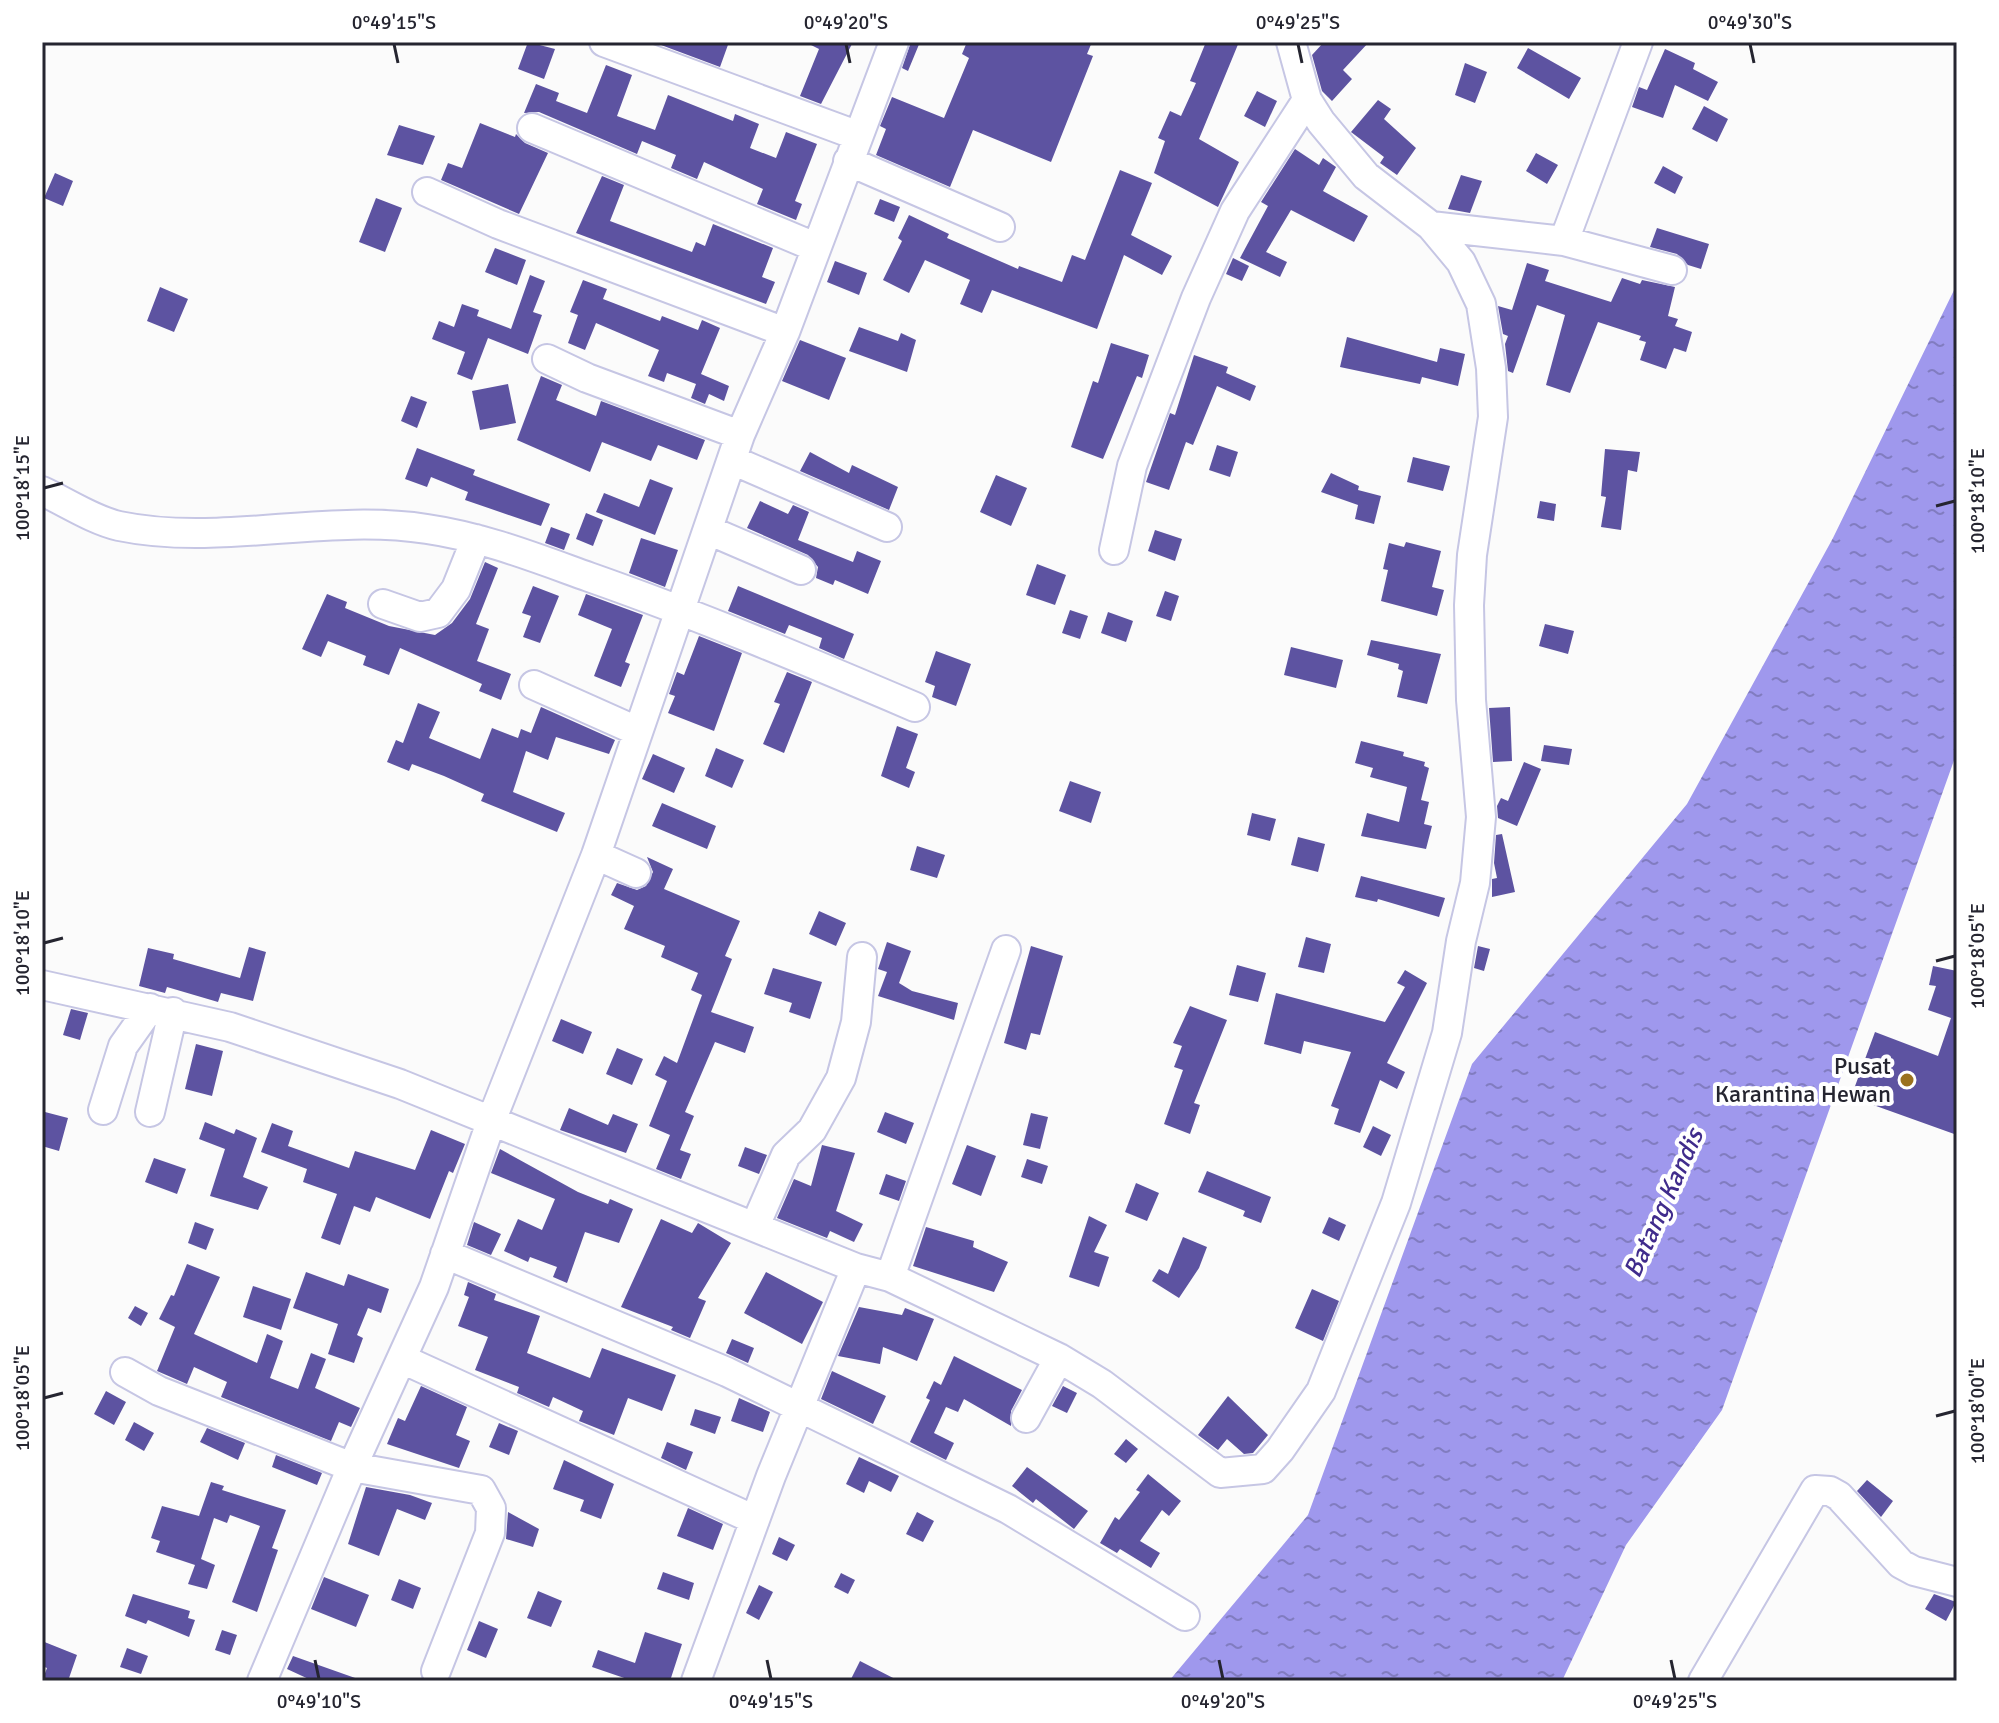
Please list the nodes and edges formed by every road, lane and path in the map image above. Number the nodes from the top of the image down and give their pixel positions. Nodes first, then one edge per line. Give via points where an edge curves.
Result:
1 (604, 42) edge
2 (894, 42) edge
3 (1291, 42) edge
4 (1638, 42) edge
5 (1307, 100) junction
6 (532, 128) dead end
7 (852, 148) junction
8 (427, 192) dead end
9 (1431, 226) junction
10 (1000, 227) dead end
11 (1564, 241) junction
12 (815, 247) junction
13 (1672, 270) dead end
14 (785, 332) junction
15 (547, 359) dead end
16 (736, 448) junction
17 (42, 491) edge
18 (887, 527) dead end
19 (708, 530) junction
20 (476, 539) junction
21 (1114, 550) dead end
22 (801, 570) dead end
23 (383, 604) dead end
24 (682, 609) junction
25 (534, 685) dead end
26 (915, 707) dead end
27 (637, 731) junction
28 (596, 855) junction
29 (636, 873) dead end
30 (1006, 950) dead end
31 (862, 957) dead end
32 (42, 985) edge
33 (162, 1010) junction
34 (103, 1110) dead end
35 (150, 1112) dead end
36 (492, 1119) junction
37 (755, 1226) junction
38 (445, 1254) junction
39 (856, 1268) junction
40 (890, 1277) junction
41 (1059, 1358) junction
42 (402, 1359) junction
43 (125, 1372) dead end
44 (800, 1409) junction
45 (1026, 1418) dead end
46 (352, 1467) junction
47 (755, 1520) junction
48 (1957, 1582) edge
49 (1185, 1616) dead end
50 (436, 1671) dead end
51 (262, 1681) edge
52 (696, 1681) edge
53 (1703, 1681) edge

1 - 7 street
2 - 7 street
3 - 5 street
4 - 11 street
5 - 9 street via 1366,176
5 - 21 street via 1235,211 1202,284 1132,466
6 - 12 street
7 - 10 street
7 - 12 street
8 - 14 street
9 - 11 street
9 - 41 street via 1461,262 1481,304 1491,368 1491,432 1469,605 1481,817 1475,883 1447,1033 1396,1203 1321,1391 1263,1469 1220,1473
11 - 13 street
12 - 14 street
14 - 16 street
15 - 16 street
16 - 18 street
16 - 19 street
17 - 20 street via 135,529 380,525
19 - 22 street
19 - 24 street
20 - 23 street via 456,589 438,613 420,617
20 - 24 street
24 - 26 street
24 - 27 street
25 - 27 street
27 - 28 street
28 - 29 street
28 - 36 street
30 - 40 street
31 - 37 street via 856,1022 841,1078 812,1130 786,1155
32 - 33 street
33 - 34 street via 123,1046
33 - 35 street
33 - 36 street via 230,1027
36 - 37 street via 614,1173
36 - 38 street
37 - 39 street
38 - 42 street
38 - 44 street via 727,1372
39 - 40 street
39 - 44 street
40 - 41 street
41 - 45 street
42 - 46 street
42 - 47 street
43 - 46 street via 159,1391
44 - 47 street
44 - 49 street via 1008,1509
46 - 50 street via 481,1490 488,1498 490,1533
46 - 51 street
47 - 52 street
48 - 53 street via 1907,1569 1839,1496 1815,1490

